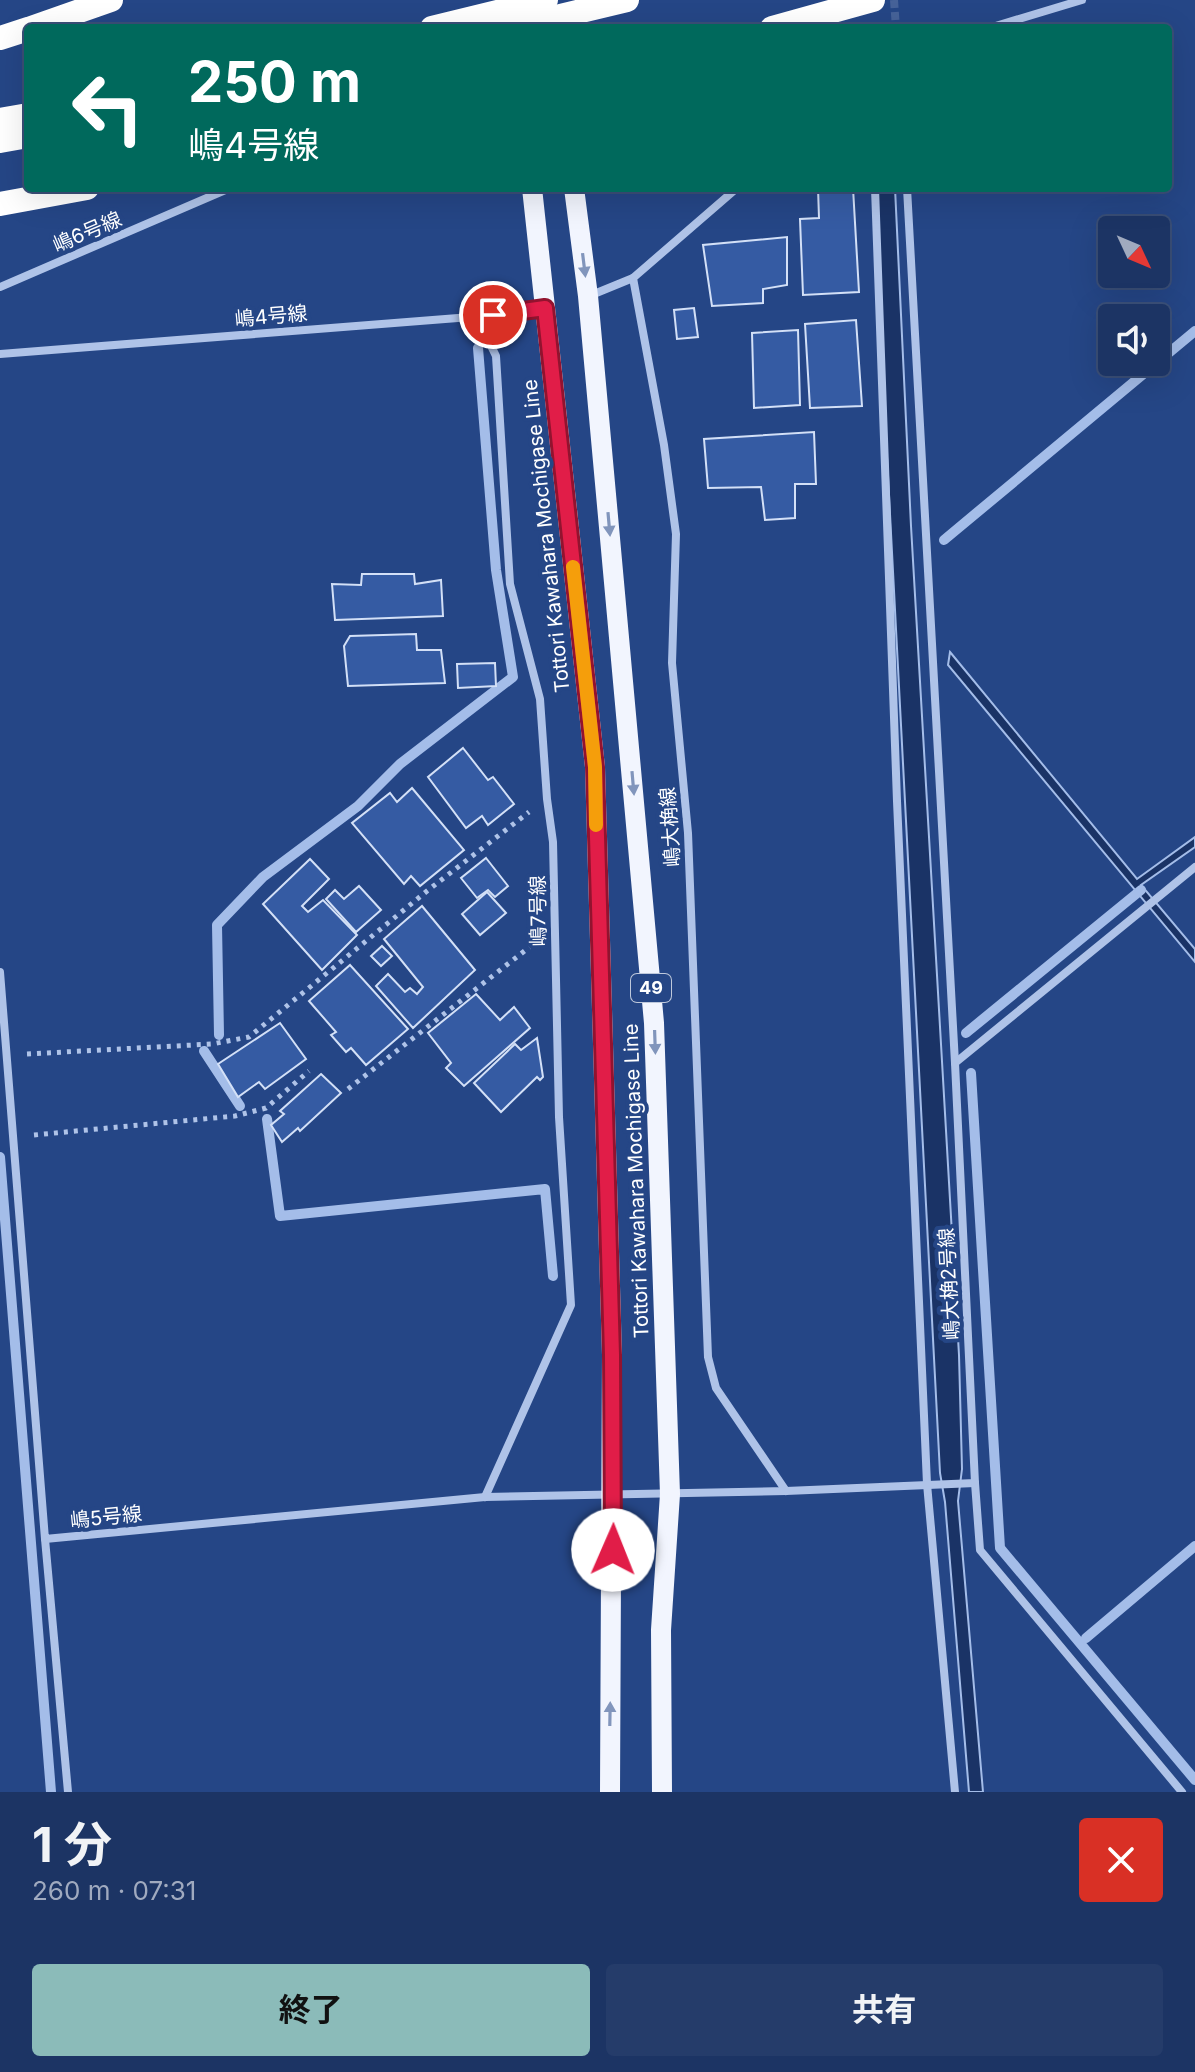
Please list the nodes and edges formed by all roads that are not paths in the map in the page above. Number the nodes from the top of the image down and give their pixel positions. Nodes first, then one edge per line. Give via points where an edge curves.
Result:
1 (111, 0) edge
2 (511, 0) edge
3 (546, 0) edge
4 (553, 0) edge
5 (627, 0) edge
6 (873, 0) edge
7 (1082, 0) edge
8 (41, 24) edge
9 (448, 24) edge
10 (512, 24) edge
11 (528, 24) edge
12 (556, 24) edge
13 (786, 24) edge
14 (1002, 24) edge
15 (24, 30) edge
16 (0, 38) edge
17 (24, 116) edge
18 (0, 120) edge
19 (24, 137) edge
20 (0, 141) edge
21 (65, 192) edge
22 (221, 192) edge
23 (532, 192) edge
24 (575, 192) edge
25 (732, 192) edge
26 (875, 192) edge
27 (907, 192) edge
28 (0, 204) edge
29 (633, 278) junction
30 (0, 287) edge
31 (588, 296) junction
32 (545, 308) junction
33 (476, 315) junction
34 (0, 354) edge
35 (1195, 867) edge
36 (0, 972) edge
37 (955, 1063) junction
38 (975, 1483) junction
39 (927, 1484) junction
40 (786, 1491) junction
41 (614, 1493) junction
42 (670, 1494) junction
43 (485, 1497) junction
44 (45, 1539) junction
45 (68, 1792) edge
46 (610, 1792) edge
47 (662, 1792) edge
48 (955, 1792) edge
49 (1182, 1792) edge

1 - 8 highway
2 - 10 main road
3 - 9 highway
4 - 12 main road
5 - 11 highway
6 - 13 highway
7 - 14 street
15 - 16 highway
17 - 18 highway
19 - 20 highway
21 - 28 highway
22 - 30 street, 嶋6号線
23 - 32 main road, Tottori Kawahara Mochigase Line
24 -> 31 main road, Tottori Kawahara Mochigase Line / 49
25 - 29 street
26 - 39 street
27 - 37 street, 嶋大桷2号線
29 - 31 street
29 - 40 street, 嶋大桷線 via 676,534 672,663 688,833 708,1357 716,1388
31 -> 42 main road, Tottori Kawahara Mochigase Line / 49 via 654,1023
32 - 33 street, 嶋4号線
32 - 41 main road, Tottori Kawahara Mochigase Line via 595,767
33 - 34 street, 嶋4号線
33 - 43 street, 嶋7号線 via 496,356 510,584 540,699 553,842 559,1117 571,1305
35 - 37 street
36 - 44 street, 嶋5号線
37 - 38 street, 嶋大桷2号線
38 - 39 street
38 - 49 street, 嶋大桷2号線 via 980,1550
39 - 40 street
39 - 48 street
40 - 42 street
41 - 42 street, 嶋5号線
41 - 43 street, 嶋5号線
46 -> 41 main road, Tottori Kawahara Mochigase Line
42 - 47 main road, Tottori Kawahara Mochigase Line / 49 via 661,1630
43 - 44 street, 嶋5号線
44 - 45 street

